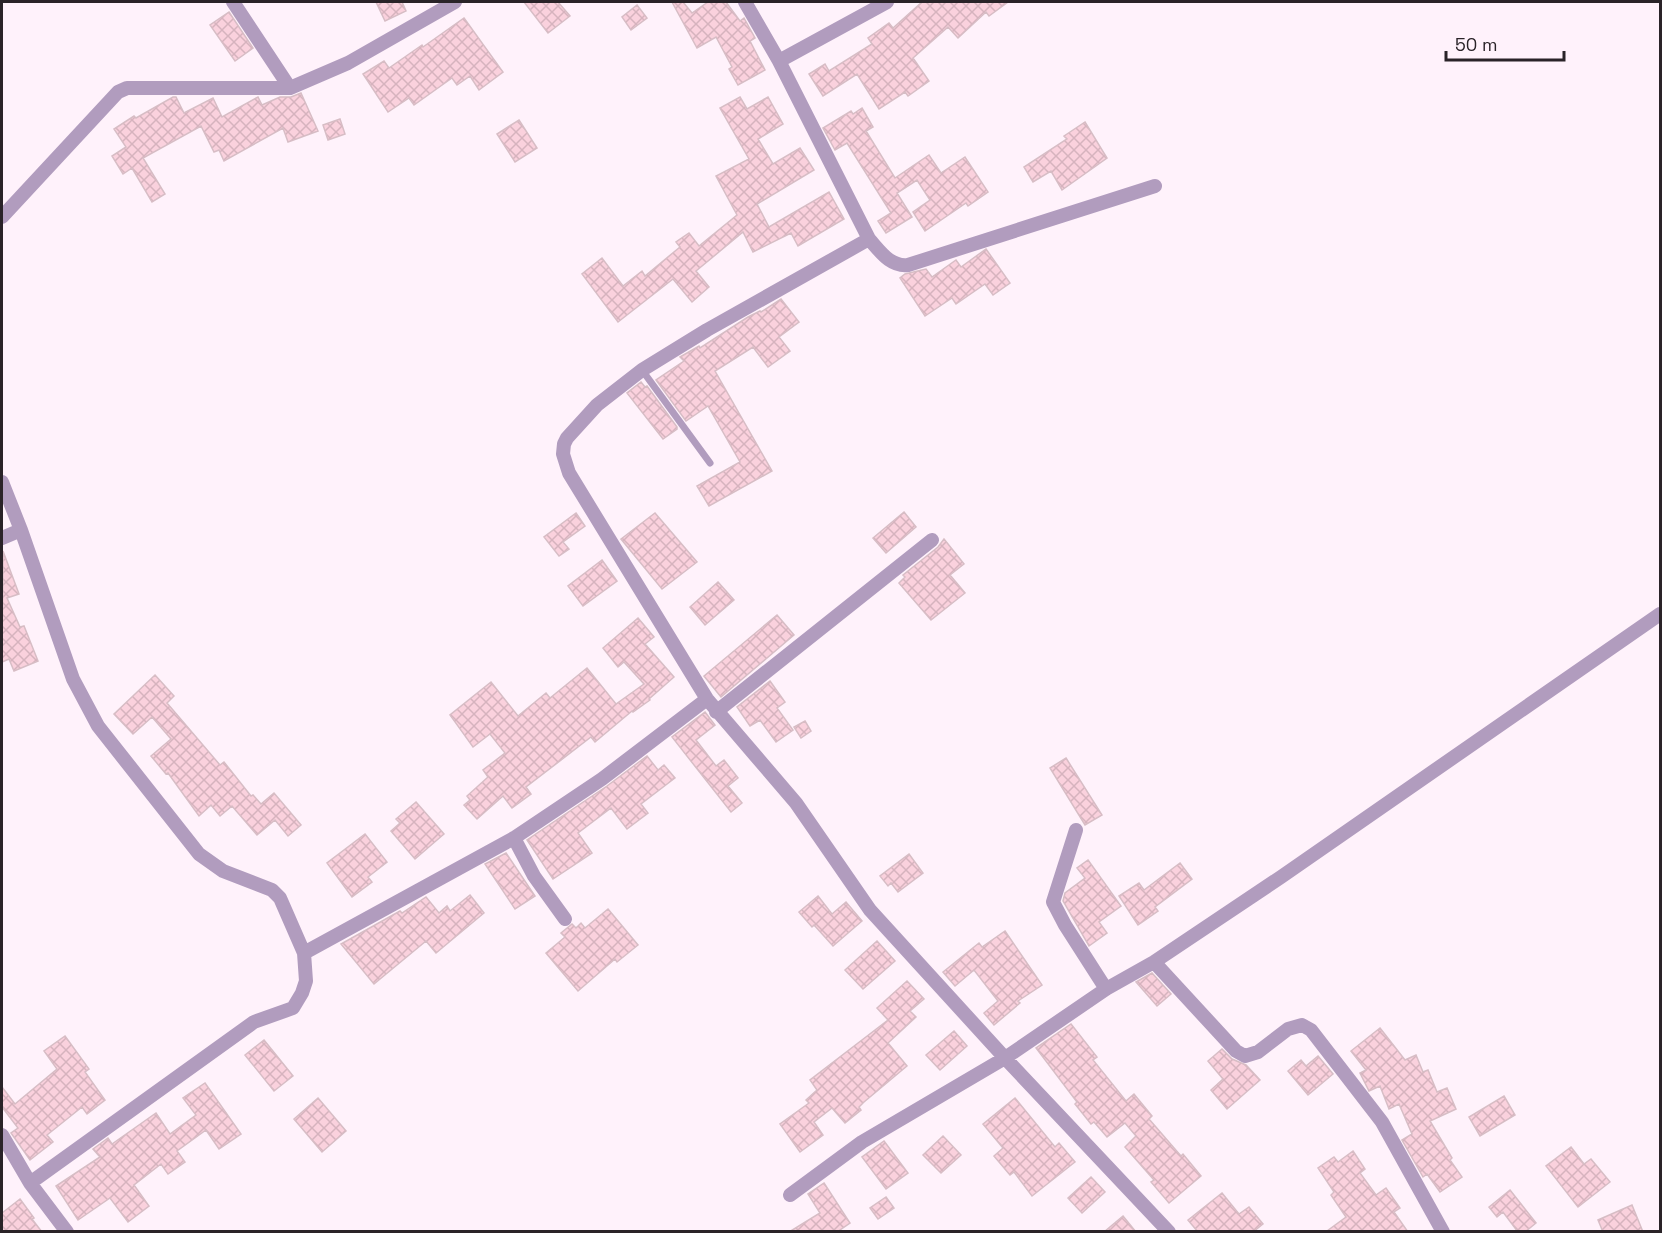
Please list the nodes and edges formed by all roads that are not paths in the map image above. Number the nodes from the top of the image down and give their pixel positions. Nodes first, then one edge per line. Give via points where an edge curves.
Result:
1 (233, 2) edge
2 (455, 2) edge
3 (746, 2) edge
4 (887, 2) edge
5 (780, 61) junction
6 (290, 88) junction
7 (1155, 186) dead end
8 (2, 217) edge
9 (869, 239) junction
10 (642, 370) junction
11 (710, 463) dead end
12 (2, 482) edge
13 (21, 530) junction
14 (2, 538) edge
15 (932, 540) dead end
16 (1660, 614) edge
17 (707, 699) junction
18 (716, 712) junction
19 (1076, 830) dead end
20 (514, 838) junction
21 (565, 918) dead end
22 (304, 953) junction
23 (1154, 962) junction
24 (1106, 990) junction
25 (1005, 1058) junction
26 (2, 1135) edge
27 (30, 1184) junction
28 (790, 1195) dead end
29 (66, 1232) edge
30 (1169, 1232) edge
31 (1443, 1232) edge

1 - 6 street
2 - 6 street via 348,63
3 - 5 street
4 - 5 street
5 - 9 street
6 - 8 street via 127,88 118,92
7 - 9 street via 908,265 891,262
9 - 10 street
10 - 11 lane
10 - 17 street via 597,405 567,438 563,454 569,473
12 - 13 street
13 - 14 street
13 - 22 street via 73,679 98,726 199,854 222,871 272,890 280,898
15 - 18 street
16 - 23 street
17 - 18 street
17 - 20 street via 602,779
18 - 25 street via 796,803 870,910
19 - 24 street via 1053,902
20 - 21 street via 534,876
20 - 22 street
22 - 27 street via 306,981 293,1008 254,1022
23 - 24 street
23 - 31 street via 1245,1056 1258,1052 1288,1029 1302,1026 1311,1030 1382,1122
24 - 25 street
25 - 28 street via 862,1142
25 - 30 street
26 - 27 street
27 - 29 street

